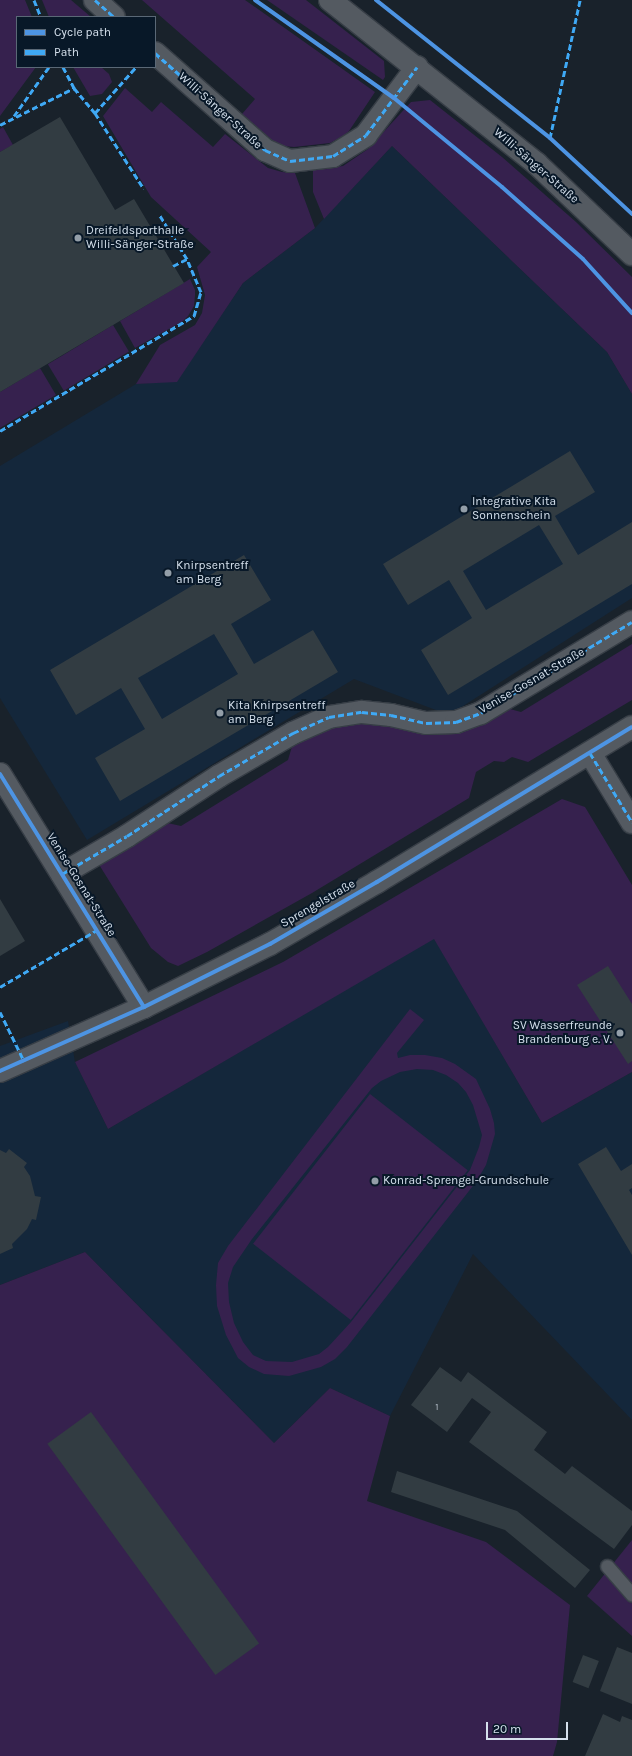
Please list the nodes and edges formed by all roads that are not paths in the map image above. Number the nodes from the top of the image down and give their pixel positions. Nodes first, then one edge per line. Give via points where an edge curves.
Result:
1 (95, 0) edge
2 (330, 0) edge
3 (113, 16) edge
4 (156, 54) edge
5 (417, 67) junction
6 (632, 254) edge
7 (632, 622) edge
8 (632, 727) edge
9 (590, 753) junction
10 (0, 774) edge
11 (632, 822) edge
12 (62, 874) junction
13 (144, 1007) junction
14 (0, 1071) edge
15 (607, 1566) dead end
16 (632, 1595) edge

1 - 3 street
2 - 5 street, Willi-Sänger-Straße
4 - 5 street, Willi-Sänger-Straße via 265,150 290,161 334,156 366,136
5 - 6 street, Willi-Sänger-Straße via 537,164
7 - 12 street, Venise-Gosnat-Straße via 481,713 456,722 426,723 362,712 329,717 293,733 219,776 127,836
8 - 9 street, Sprengelstraße
9 - 11 street
9 - 13 street, Sprengelstraße via 270,944
10 - 12 street, Venise-Gosnat-Straße
12 - 13 street, Venise-Gosnat-Straße
13 - 14 street, Sprengelstraße
15 - 16 lane

